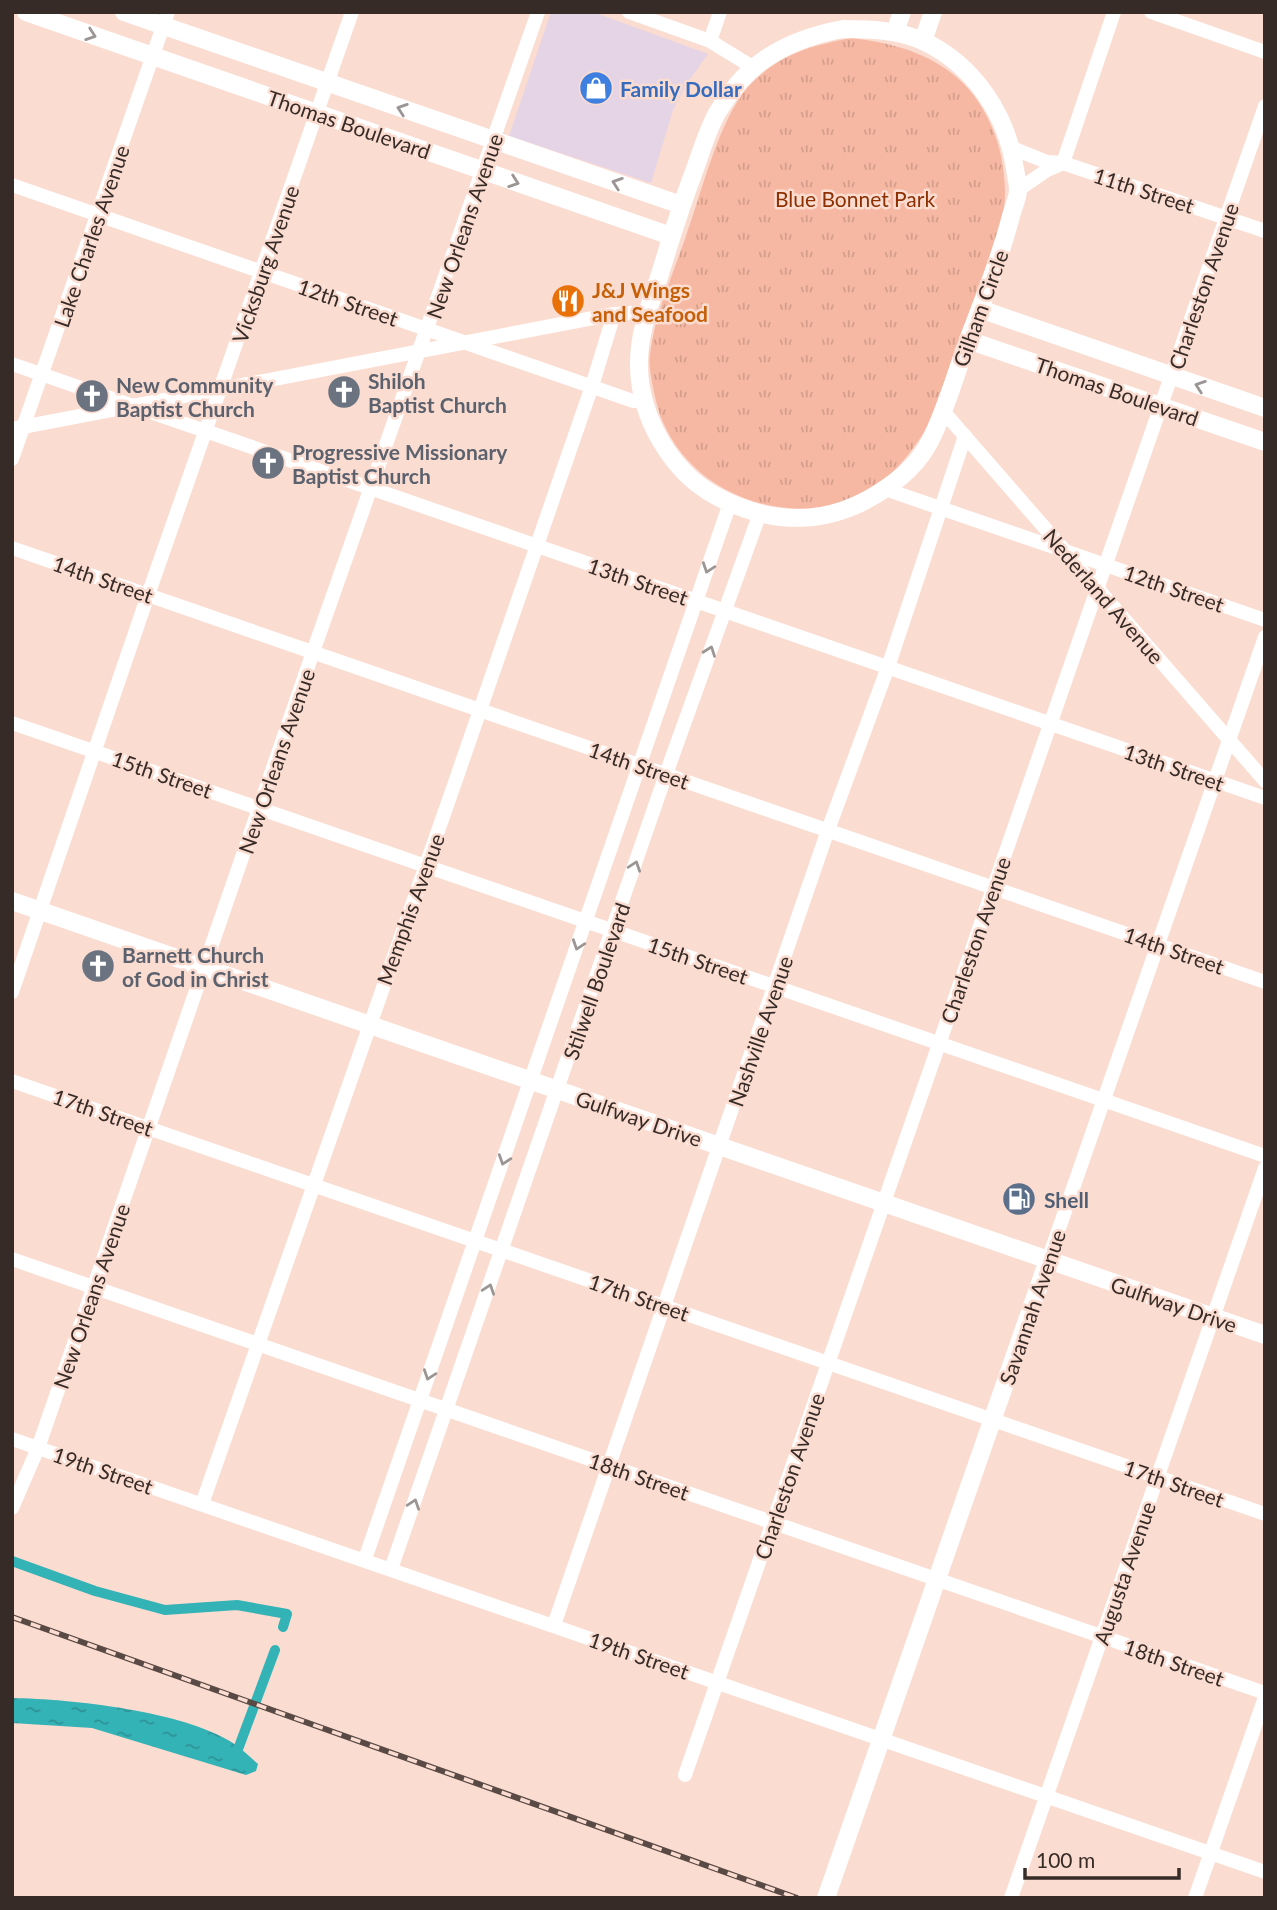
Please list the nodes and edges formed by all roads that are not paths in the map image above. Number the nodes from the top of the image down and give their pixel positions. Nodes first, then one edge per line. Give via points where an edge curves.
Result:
1 (26, 12) edge
2 (124, 12) edge
3 (352, 12) edge
4 (538, 12) edge
5 (629, 12) edge
6 (720, 12) edge
7 (902, 12) edge
8 (933, 12) edge
9 (1114, 12) edge
10 (1151, 12) edge
11 (166, 19) edge
12 (895, 32) junction
13 (710, 41) junction
14 (923, 41) junction
15 (1265, 52) edge
16 (153, 56) junction
17 (754, 68) junction
18 (327, 83) junction
19 (1265, 106) edge
20 (317, 113) junction
21 (493, 140) junction
22 (1012, 148) junction
23 (1063, 163) junction
24 (482, 170) junction
25 (12, 185) edge
26 (1018, 190) junction
27 (681, 205) junction
28 (99, 214) junction
29 (1227, 217) junction
30 (1265, 230) edge
31 (671, 236) junction
32 (262, 271) junction
33 (980, 309) junction
34 (647, 312) junction
35 (614, 314) junction
36 (428, 330) junction
37 (968, 340) junction
38 (465, 342) junction
39 (420, 351) junction
40 (12, 364) edge
41 (42, 374) junction
42 (1172, 376) junction
43 (592, 386) junction
44 (221, 389) junction
45 (645, 400) junction
46 (133, 406) junction
47 (1161, 406) junction
48 (1265, 408) edge
49 (943, 411) junction
50 (18, 428) edge
51 (1226, 429) junction
52 (1265, 431) edge
53 (206, 432) junction
54 (965, 436) junction
55 (1265, 442) edge
56 (12, 459) edge
57 (372, 489) junction
58 (885, 489) junction
59 (730, 503) junction
60 (943, 508) junction
61 (760, 513) junction
62 (536, 546) junction
63 (12, 548) edge
64 (1065, 552) junction
65 (1107, 564) junction
66 (1097, 590) junction
67 (148, 595) junction
68 (696, 602) junction
69 (725, 611) junction
70 (1265, 620) edge
71 (1265, 637) edge
72 (313, 652) junction
73 (888, 667) junction
74 (479, 709) junction
75 (12, 723) edge
76 (1051, 724) junction
77 (1229, 739) junction
78 (95, 751) junction
79 (639, 765) junction
80 (666, 774) junction
81 (1215, 780) junction
82 (1265, 781) edge
83 (1265, 799) edge
84 (260, 808) junction
85 (828, 830) junction
86 (425, 866) junction
87 (992, 887) junction
88 (12, 901) edge
89 (40, 911) junction
90 (587, 922) junction
91 (614, 931) junction
92 (1157, 944) junction
93 (204, 967) junction
94 (1265, 982) edge
95 (775, 987) junction
96 (12, 992) edge
97 (369, 1025) junction
98 (939, 1044) junction
99 (12, 1081) edge
100 (531, 1081) junction
101 (558, 1090) junction
102 (1103, 1101) junction
103 (149, 1128) junction
104 (720, 1146) junction
105 (1265, 1156) edge
106 (1265, 1168) edge
107 (314, 1185) junction
108 (884, 1203) junction
109 (476, 1241) junction
110 (503, 1250) junction
111 (12, 1259) edge
112 (1048, 1260) junction
113 (94, 1288) junction
114 (664, 1305) junction
115 (1213, 1317) junction
116 (1265, 1335) edge
117 (259, 1345) junction
118 (828, 1363) junction
119 (420, 1401) junction
120 (447, 1410) junction
121 (993, 1419) junction
122 (12, 1439) edge
123 (38, 1448) junction
124 (608, 1465) junction
125 (1157, 1477) junction
126 (202, 1504) junction
127 (12, 1508) edge
128 (1265, 1514) edge
129 (773, 1523) junction
130 (365, 1559) junction
131 (391, 1569) junction
132 (937, 1580) junction
133 (554, 1625) junction
134 (1101, 1637) junction
135 (718, 1683) junction
136 (1265, 1695) edge
137 (881, 1740) junction
138 (685, 1775) dead end
139 (1046, 1797) junction
140 (1211, 1853) junction
141 (1265, 1872) edge
142 (826, 1898) edge
143 (1011, 1898) edge
144 (1195, 1898) edge

1 -> 16 main road, Thomas Boulevard
2 - 11 main road, Thomas Boulevard
3 - 18 street, Vicksburg Avenue
4 - 21 street, New Orleans Avenue
5 - 13 street
6 - 13 street
7 - 12 main road
8 - 14 main road
9 - 23 street
10 - 15 street
11 - 16 street, Lake Charles Avenue
11 - 18 main road, Thomas Boulevard
12 - 14 main road, Gilham Circle
12 - 17 main road, Gilham Circle via 843,29 825,33 788,46
13 - 17 street
14 - 22 main road, Gilham Circle via 975,81
16 - 20 main road, Thomas Boulevard
16 - 28 street, Lake Charles Avenue
17 - 27 main road, Gilham Circle via 717,113
18 - 20 street, Vicksburg Avenue
21 -> 18 main road, Thomas Boulevard
19 - 29 street, Charleston Avenue
20 - 24 main road, Thomas Boulevard
20 - 32 street, Vicksburg Avenue
21 - 24 street, New Orleans Avenue
27 -> 21 main road, Thomas Boulevard
22 - 23 street, 11th Street via 1047,162
22 - 26 main road, Gilham Circle
23 - 26 street
23 - 29 street, 11th Street
24 -> 31 main road, Thomas Boulevard
24 - 36 street, New Orleans Avenue
25 - 28 street, 12th Street
26 - 33 main road, Gilham Circle
27 - 31 main road, Gilham Circle
28 - 32 street, 12th Street
28 - 41 street, Lake Charles Avenue
29 - 30 street, 11th Street
29 - 42 street, Charleston Avenue
31 - 34 main road, Gilham Circle
32 - 36 street, 12th Street
32 - 44 street, Vicksburg Avenue
33 - 37 main road, Gilham Circle
33 - 42 main road, Thomas Boulevard
34 - 35 street
34 - 45 main road, Gilham Circle via 639,368
35 - 38 street
35 - 43 street, Memphis Avenue
36 - 38 street, 12th Street
36 - 39 street, New Orleans Avenue
37 - 47 main road, Thomas Boulevard
37 - 49 main road, Gilham Circle
38 - 39 street
38 - 43 street, 12th Street
39 - 44 street
39 - 57 street, New Orleans Avenue
40 - 41 street, 13th Street
41 - 46 street, 13th Street
41 - 50 street, Lake Charles Avenue
42 - 47 street, Charleston Avenue
48 -> 42 main road, Thomas Boulevard
43 - 45 street, 12th Street via 633,401
43 - 62 street, Memphis Avenue
44 - 46 street
44 - 53 street, Vicksburg Avenue
45 - 59 main road, Gilham Circle via 658,437 679,466
46 - 50 street
46 - 53 street, 13th Street
47 - 51 main road, Thomas Boulevard
47 - 65 street, Charleston Avenue
49 - 54 street, Nederland Avenue
49 - 58 main road, Gilham Circle via 916,461
50 - 56 street, Lake Charles Avenue
51 - 52 main road
51 - 55 main road, Thomas Boulevard
53 - 57 street, 13th Street
53 - 67 street, Vicksburg Avenue
54 - 60 street, Nashville Avenue
54 - 64 street, Nederland Avenue
57 - 62 street, 13th Street
57 - 72 street, New Orleans Avenue
58 - 60 street, 12th Street
58 - 61 main road, Gilham Circle via 863,503 821,517 791,519
59 - 61 main road, Gilham Circle
59 -> 68 street, Stilwell Boulevard
60 - 64 street, 12th Street
60 - 73 street, Nashville Avenue
61 - 69 street, Stilwell Boulevard
62 - 68 street, 13th Street
62 - 74 street, Memphis Avenue
63 - 67 street, 14th Street
64 - 65 street, 12th Street
64 - 66 street, Nederland Avenue
65 - 66 street, Charleston Avenue
65 - 70 street, 12th Street
66 - 76 street, Charleston Avenue
66 - 77 street, Nederland Avenue
67 - 72 street, 14th Street
67 - 78 street, Vicksburg Avenue
68 - 69 street, 13th Street
68 - 79 street, Stilwell Boulevard
69 - 73 street, 13th Street
80 -> 69 street, Stilwell Boulevard
71 - 77 street, Savannah Avenue
72 - 74 street, 14th Street
72 - 84 street, New Orleans Avenue
73 - 76 street, 13th Street
73 - 85 street, Nashville Avenue
74 - 79 street, 14th Street
74 - 86 street, Memphis Avenue
75 - 78 street, 15th Street
76 - 81 street, 13th Street
76 - 87 street, Charleston Avenue
77 - 81 street, Savannah Avenue
77 - 82 street, Nederland Avenue
78 - 84 street, 15th Street
78 - 89 street, Vicksburg Avenue
79 - 80 street, 14th Street
79 - 90 street, Stilwell Boulevard
80 - 85 street, 14th Street
91 -> 80 street, Stilwell Boulevard
81 - 83 street, 13th Street
81 - 92 street, Savannah Avenue
84 - 86 street, 15th Street
84 - 93 street, New Orleans Avenue
85 - 87 street, 14th Street
85 - 95 street, Nashville Avenue
86 - 90 street, 15th Street
86 - 97 street, Memphis Avenue
87 - 92 street, 14th Street
87 - 98 street, Charleston Avenue
88 - 89 main road, Gulfway Drive
89 - 93 main road, Gulfway Drive
89 - 96 street, Vicksburg Avenue
90 - 91 street, 15th Street
90 -> 100 street, Stilwell Boulevard
91 - 95 street, 15th Street
91 - 101 street, Stilwell Boulevard
92 - 94 street, 14th Street
92 - 102 street, Savannah Avenue
93 - 97 main road, Gulfway Drive
93 - 103 street, New Orleans Avenue
95 - 98 street, 15th Street
95 - 104 street, Nashville Avenue
97 - 100 main road, Gulfway Drive
97 - 107 street, Memphis Avenue
98 - 102 street, 15th Street
98 - 108 street, Charleston Avenue
99 - 103 street, 17th Street
100 - 101 main road, Gulfway Drive
100 -> 109 street, Stilwell Boulevard
101 - 104 main road, Gulfway Drive
101 - 110 street, Stilwell Boulevard
102 - 105 street, 15th Street
102 - 112 street, Savannah Avenue
103 - 107 street, 17th Street
103 - 113 street, New Orleans Avenue
104 - 108 main road, Gulfway Drive
104 - 114 street, Nashville Avenue
106 - 115 street, Augusta Avenue
107 - 109 street, 17th Street
107 - 117 street, Memphis Avenue
108 - 112 main road, Gulfway Drive
108 - 118 street, Charleston Avenue
109 - 110 street, 17th Street
109 -> 119 street, Stilwell Boulevard
110 - 114 street, 17th Street
120 -> 110 street, Stilwell Boulevard
111 - 113 street, 18th Street
112 - 115 main road, Gulfway Drive
112 - 121 main road, Savannah Avenue
113 - 117 street, 18th Street
113 - 123 street, New Orleans Avenue
114 - 118 street, 17th Street
114 - 124 street, Nashville Avenue
115 - 116 main road, Gulfway Drive
115 - 125 street, Augusta Avenue
117 - 119 street, 18th Street
117 - 126 street, Memphis Avenue
118 - 121 street, 17th Street
118 - 129 street, Charleston Avenue
119 - 120 street, 18th Street
119 - 130 street, Stilwell Boulevard
120 - 124 street, 18th Street
131 -> 120 street, Stilwell Boulevard
121 - 125 street, 17th Street
121 - 132 main road, Savannah Avenue
122 - 123 street, 19th Street
123 - 126 street, 19th Street
123 - 127 street, New Orleans Avenue
124 - 129 street, 18th Street
124 - 133 street, Nashville Avenue
125 - 128 street, 17th Street
125 - 134 street, Augusta Avenue
126 - 130 street, 19th Street
129 - 132 street, 18th Street
129 - 135 street, Charleston Avenue
130 - 131 street, 19th Street
131 - 133 street, 19th Street
132 - 134 street, 18th Street
132 - 137 main road, Savannah Avenue
133 - 135 street, 19th Street
134 - 136 street, 18th Street
134 - 139 street, Augusta Avenue
135 - 137 street, 19th Street
135 - 138 street, Charleston Avenue
136 - 140 street
137 - 139 street, 19th Street
137 - 142 main road, Savannah Avenue
139 - 140 street, 19th Street
139 - 143 street, Augusta Avenue
140 - 141 street, 19th Street
140 - 144 street

